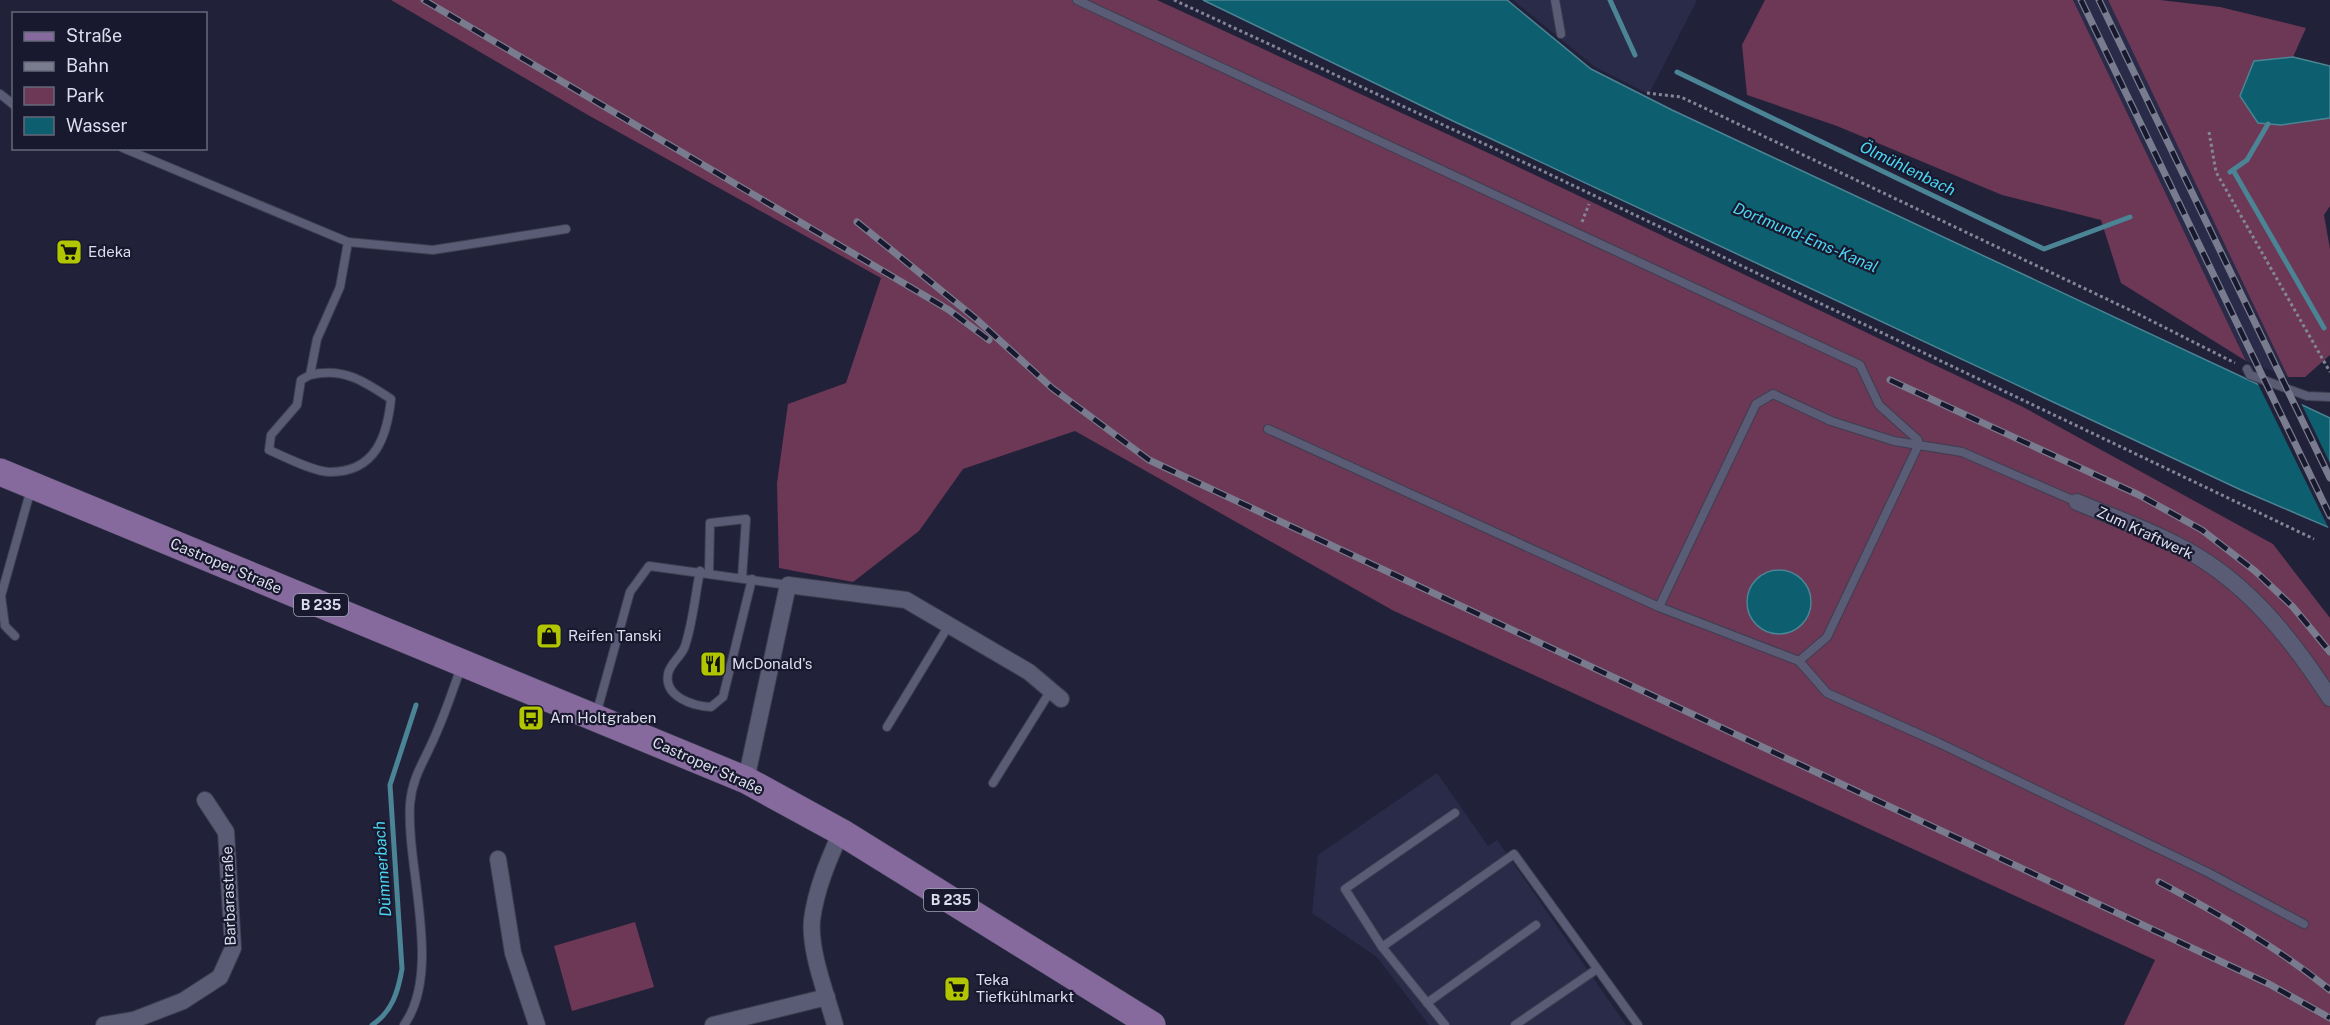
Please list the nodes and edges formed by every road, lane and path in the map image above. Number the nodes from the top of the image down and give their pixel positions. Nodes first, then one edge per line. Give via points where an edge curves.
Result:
1 (1077, 0) edge
2 (1174, 0) edge
3 (1555, 0) edge
4 (1561, 34) dead end
5 (1647, 93) dead end
6 (0, 94) edge
7 (12, 103) edge
8 (2209, 132) dead end
9 (128, 150) edge
10 (1589, 204) dead end
11 (566, 229) dead end
12 (1577, 232) junction
13 (348, 242) junction
14 (2247, 369) joint
15 (2330, 372) edge
16 (309, 375) junction
17 (2330, 397) edge
18 (1268, 429) dead end
19 (1918, 446) junction
20 (0, 472) edge
21 (32, 485) junction
22 (2078, 502) joint
23 (2313, 540) dead end
24 (700, 572) junction
25 (709, 573) junction
26 (747, 579) junction
27 (788, 585) junction
28 (1659, 608) junction
29 (949, 625) junction
30 (15, 636) dead end
31 (1799, 661) junction
32 (463, 664) junction
33 (1056, 695) joint
34 (2330, 698) edge
35 (596, 716) junction
36 (887, 727) dead end
37 (746, 780) junction
38 (993, 783) dead end
39 (205, 800) dead end
40 (1455, 813) dead end
41 (841, 832) junction
42 (498, 860) dead end
43 (2304, 924) dead end
44 (1536, 925) dead end
45 (1382, 946) junction
46 (1597, 969) junction
47 (827, 997) junction
48 (1427, 1003) junction
49 (104, 1025) edge
50 (404, 1025) edge
51 (537, 1025) edge
52 (713, 1025) edge
53 (835, 1025) edge
54 (1152, 1025) edge
55 (1445, 1025) edge
56 (1515, 1025) edge
57 (1638, 1025) edge

1 - 12 lane
2 - 23 path via 1549,174
3 - 4 lane
5 - 14 path via 1681,98 1715,113
6 - 7 lane
8 - 15 path via 2216,172
9 - 13 lane
10 - 12 path
11 - 13 lane via 433,250
12 - 19 lane via 1860,364 1879,405 1918,441
13 - 16 lane via 340,286 317,339
14 - 17 lane via 2250,375 2307,396
16 - 16 lane via 301,380 297,405 271,435 269,450 329,472 357,466 380,448 392,399 359,377 323,372
18 - 28 lane
19 - 22 lane via 1962,452
19 - 28 lane via 1831,421 1773,394 1756,404
19 - 31 lane via 1827,637
20 - 21 main road, Castroper Straße / B 235
21 - 30 lane via 1,596 5,626
21 - 32 main road, Castroper Straße / B 235
22 - 34 street, Zum Kraftwerk via 2175,544 2217,569 2252,599 2296,647
24 - 25 lane
24 - 26 lane via 685,648 668,673 677,697 698,706 711,707 723,698
24 - 35 lane via 649,566 630,592
25 - 26 lane
25 - 26 lane via 710,523 746,519
26 - 27 lane
27 - 29 street via 906,600
27 - 37 street
28 - 31 lane
29 - 33 street via 1029,672
29 - 36 lane
31 - 43 lane via 1827,693 2188,862
32 - 35 main road, Castroper Straße / B 235
32 - 50 lane via 435,738 414,778 410,805 421,976 417,999
33 - 38 lane
35 - 37 main road, Castroper Straße / B 235
37 - 41 main road, Castroper Straße / B 235
39 - 49 street, Barbarastraße via 226,832 233,948 220,977 183,1001 134,1020
40 - 45 lane via 1345,889
41 - 47 street via 820,881 812,922
41 - 54 main road, Castroper Straße / B 235
42 - 51 street via 513,953
44 - 48 lane
45 - 46 lane via 1514,854
45 - 48 lane
46 - 56 lane
46 - 57 lane
47 - 52 street
47 - 53 street
48 - 55 lane

